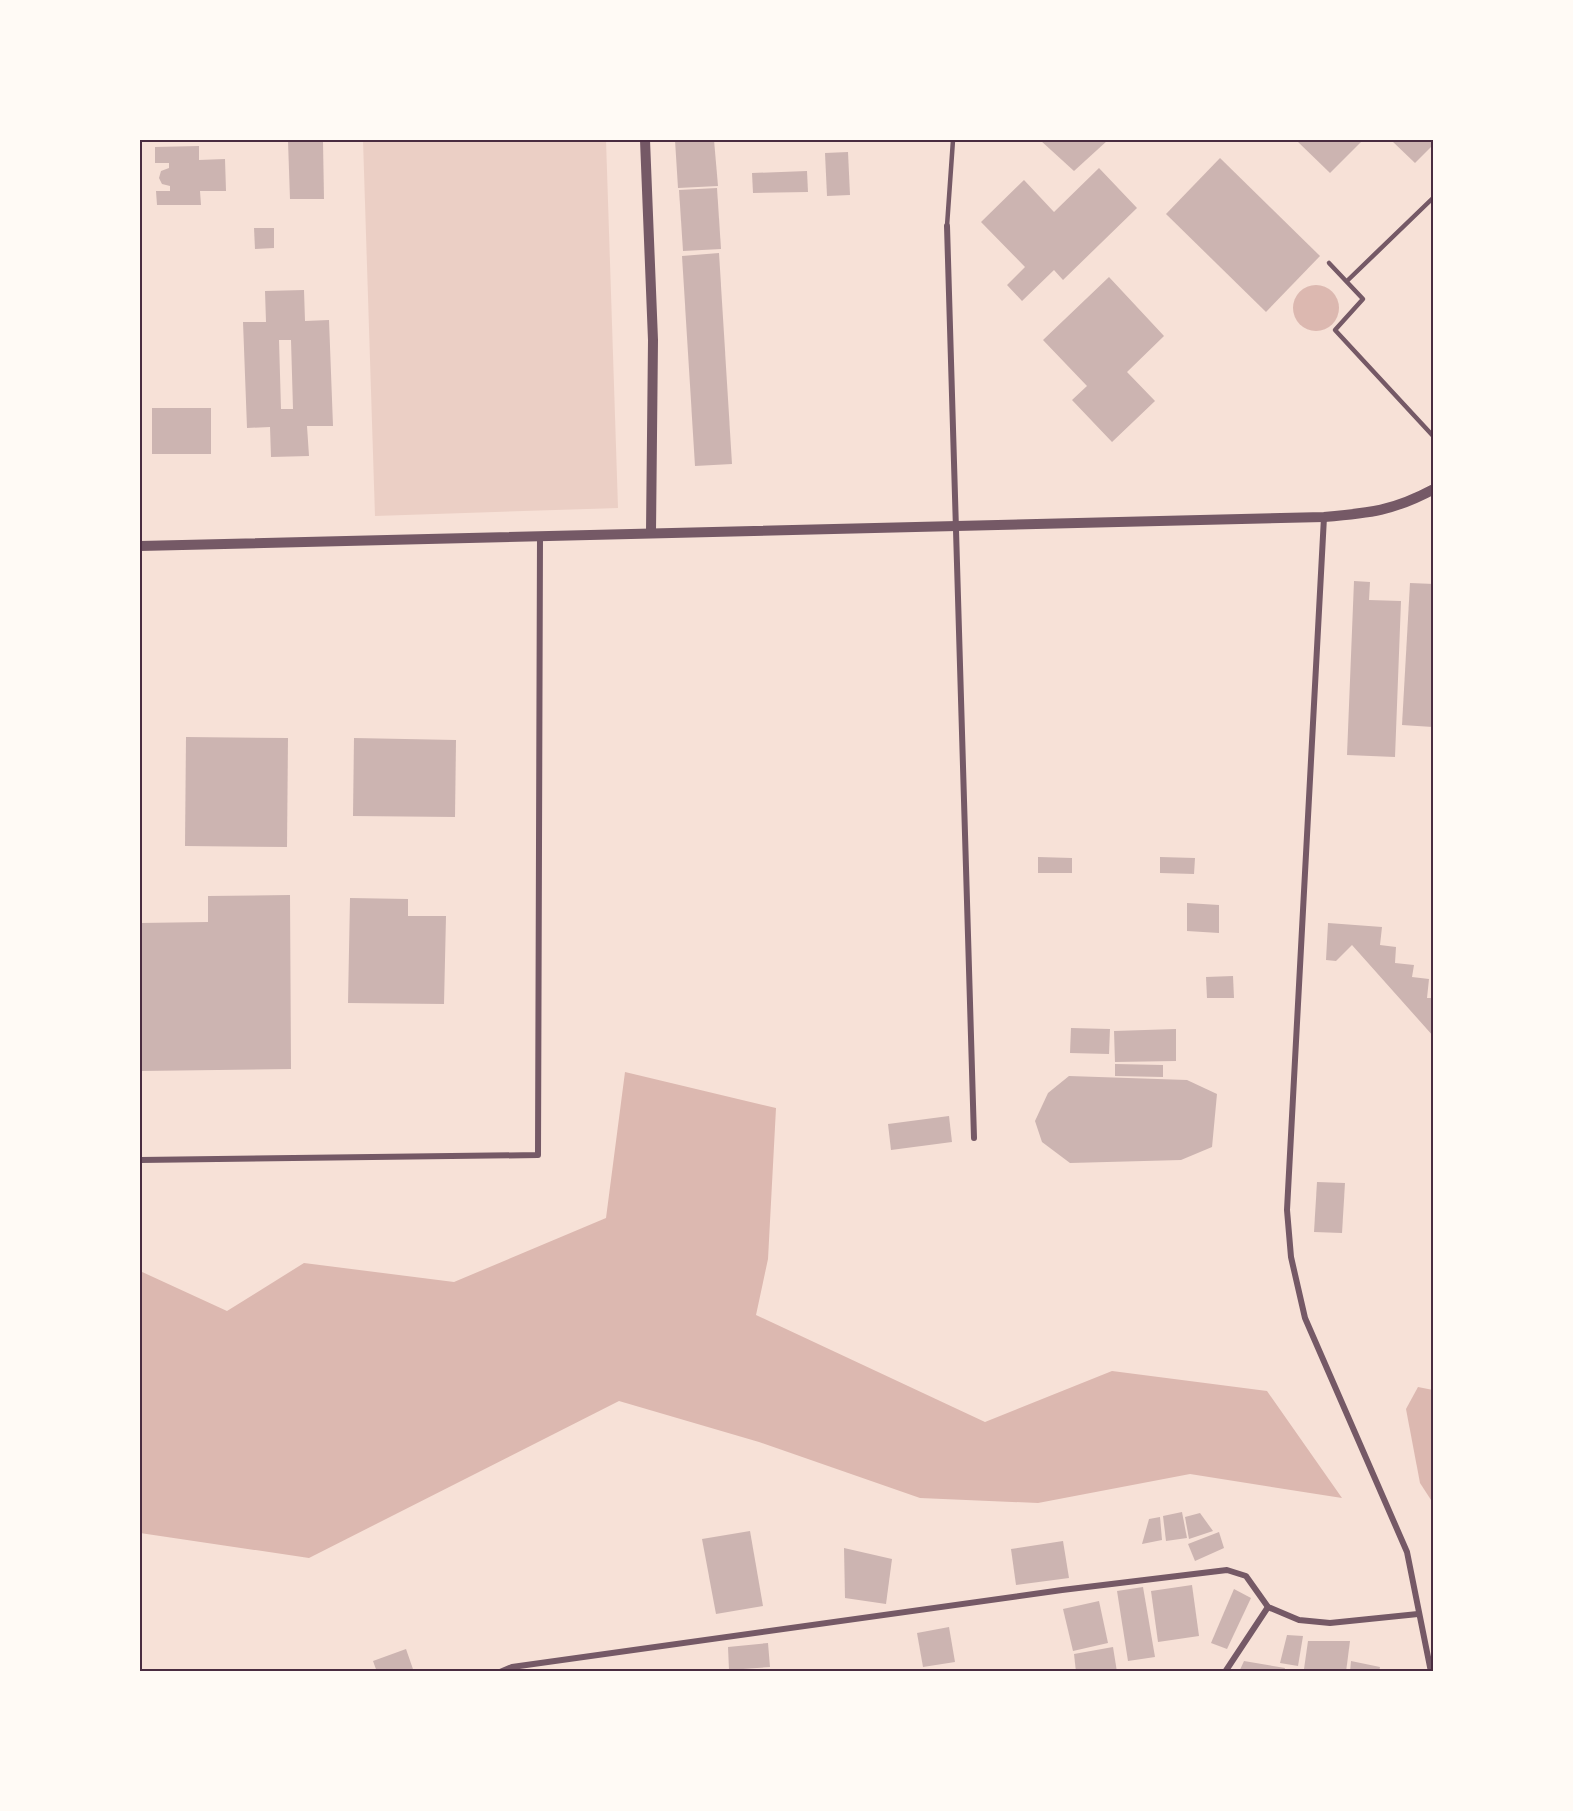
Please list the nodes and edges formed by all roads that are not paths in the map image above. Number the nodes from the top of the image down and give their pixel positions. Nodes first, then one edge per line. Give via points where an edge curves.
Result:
1 (645, 140) edge
2 (953, 140) edge
3 (1434, 197) edge
4 (948, 226) joint
5 (1329, 263) dead end
6 (1347, 281) junction
7 (1434, 437) edge
8 (1434, 489) edge
9 (1324, 517) junction
10 (957, 526) junction
11 (651, 532) junction
12 (540, 536) junction
13 (140, 546) edge
14 (974, 1138) dead end
15 (140, 1160) edge
16 (1268, 1607) junction
17 (1418, 1614) junction
18 (500, 1671) edge
19 (1225, 1671) edge
20 (1431, 1671) edge

1 - 11 street via 653,340
2 - 4 lane
3 - 6 lane
4 - 10 street
5 - 6 lane
6 - 7 lane via 1363,298 1335,330
8 - 9 street via 1402,506
9 - 10 street
9 - 17 street via 1287,1210 1291,1257 1305,1318 1407,1552
10 - 11 street
10 - 14 street
11 - 12 street
12 - 13 street
12 - 15 street via 538,1155
16 - 17 street via 1299,1620 1330,1623
16 - 18 street via 1246,1576 1227,1570 674,1643
16 - 19 street
17 - 20 street

